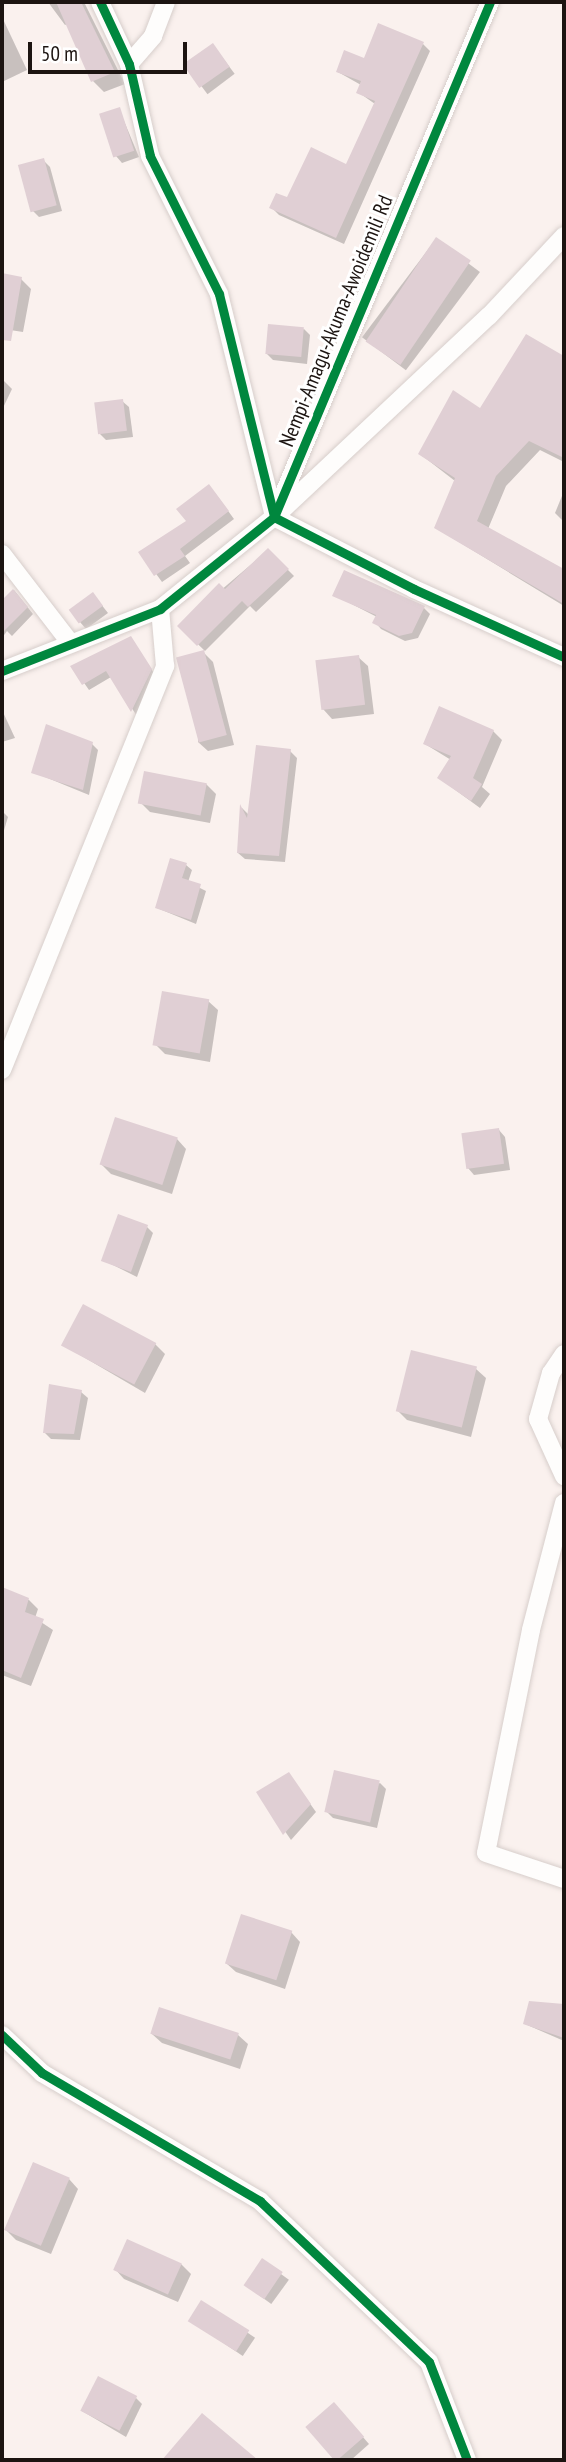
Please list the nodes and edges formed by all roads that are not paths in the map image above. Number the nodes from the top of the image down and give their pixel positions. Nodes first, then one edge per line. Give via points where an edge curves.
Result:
1 (100, 2) edge
2 (166, 2) edge
3 (490, 2) edge
4 (129, 64) junction
5 (564, 236) edge
6 (274, 517) junction
7 (2, 554) edge
8 (160, 610) junction
9 (69, 641) junction
10 (564, 657) edge
11 (2, 671) edge
12 (2, 1070) edge
13 (564, 1354) edge
14 (564, 1476) edge
15 (564, 1503) edge
16 (564, 1879) edge
17 (2, 2035) edge
18 (467, 2460) edge

1 - 4 street
2 - 4 street via 153,36
3 - 6 street, Nempi-Amagu-Akuma-Awoidemili Rd
4 - 6 street via 150,156 219,294
5 - 6 street via 489,316
6 - 8 street, Nempi-Amagu-Akuma-Awoidemili Rd
6 - 10 street via 414,589
7 - 9 street
8 - 9 street, Nempi-Amagu-Akuma-Awoidemili Rd
8 - 12 street via 166,666
9 - 11 street, Nempi-Amagu-Akuma-Awoidemili Rd
13 - 14 street via 551,1373 538,1419
15 - 16 street via 531,1630 486,1853
17 - 18 street via 42,2073 260,2200 429,2362

